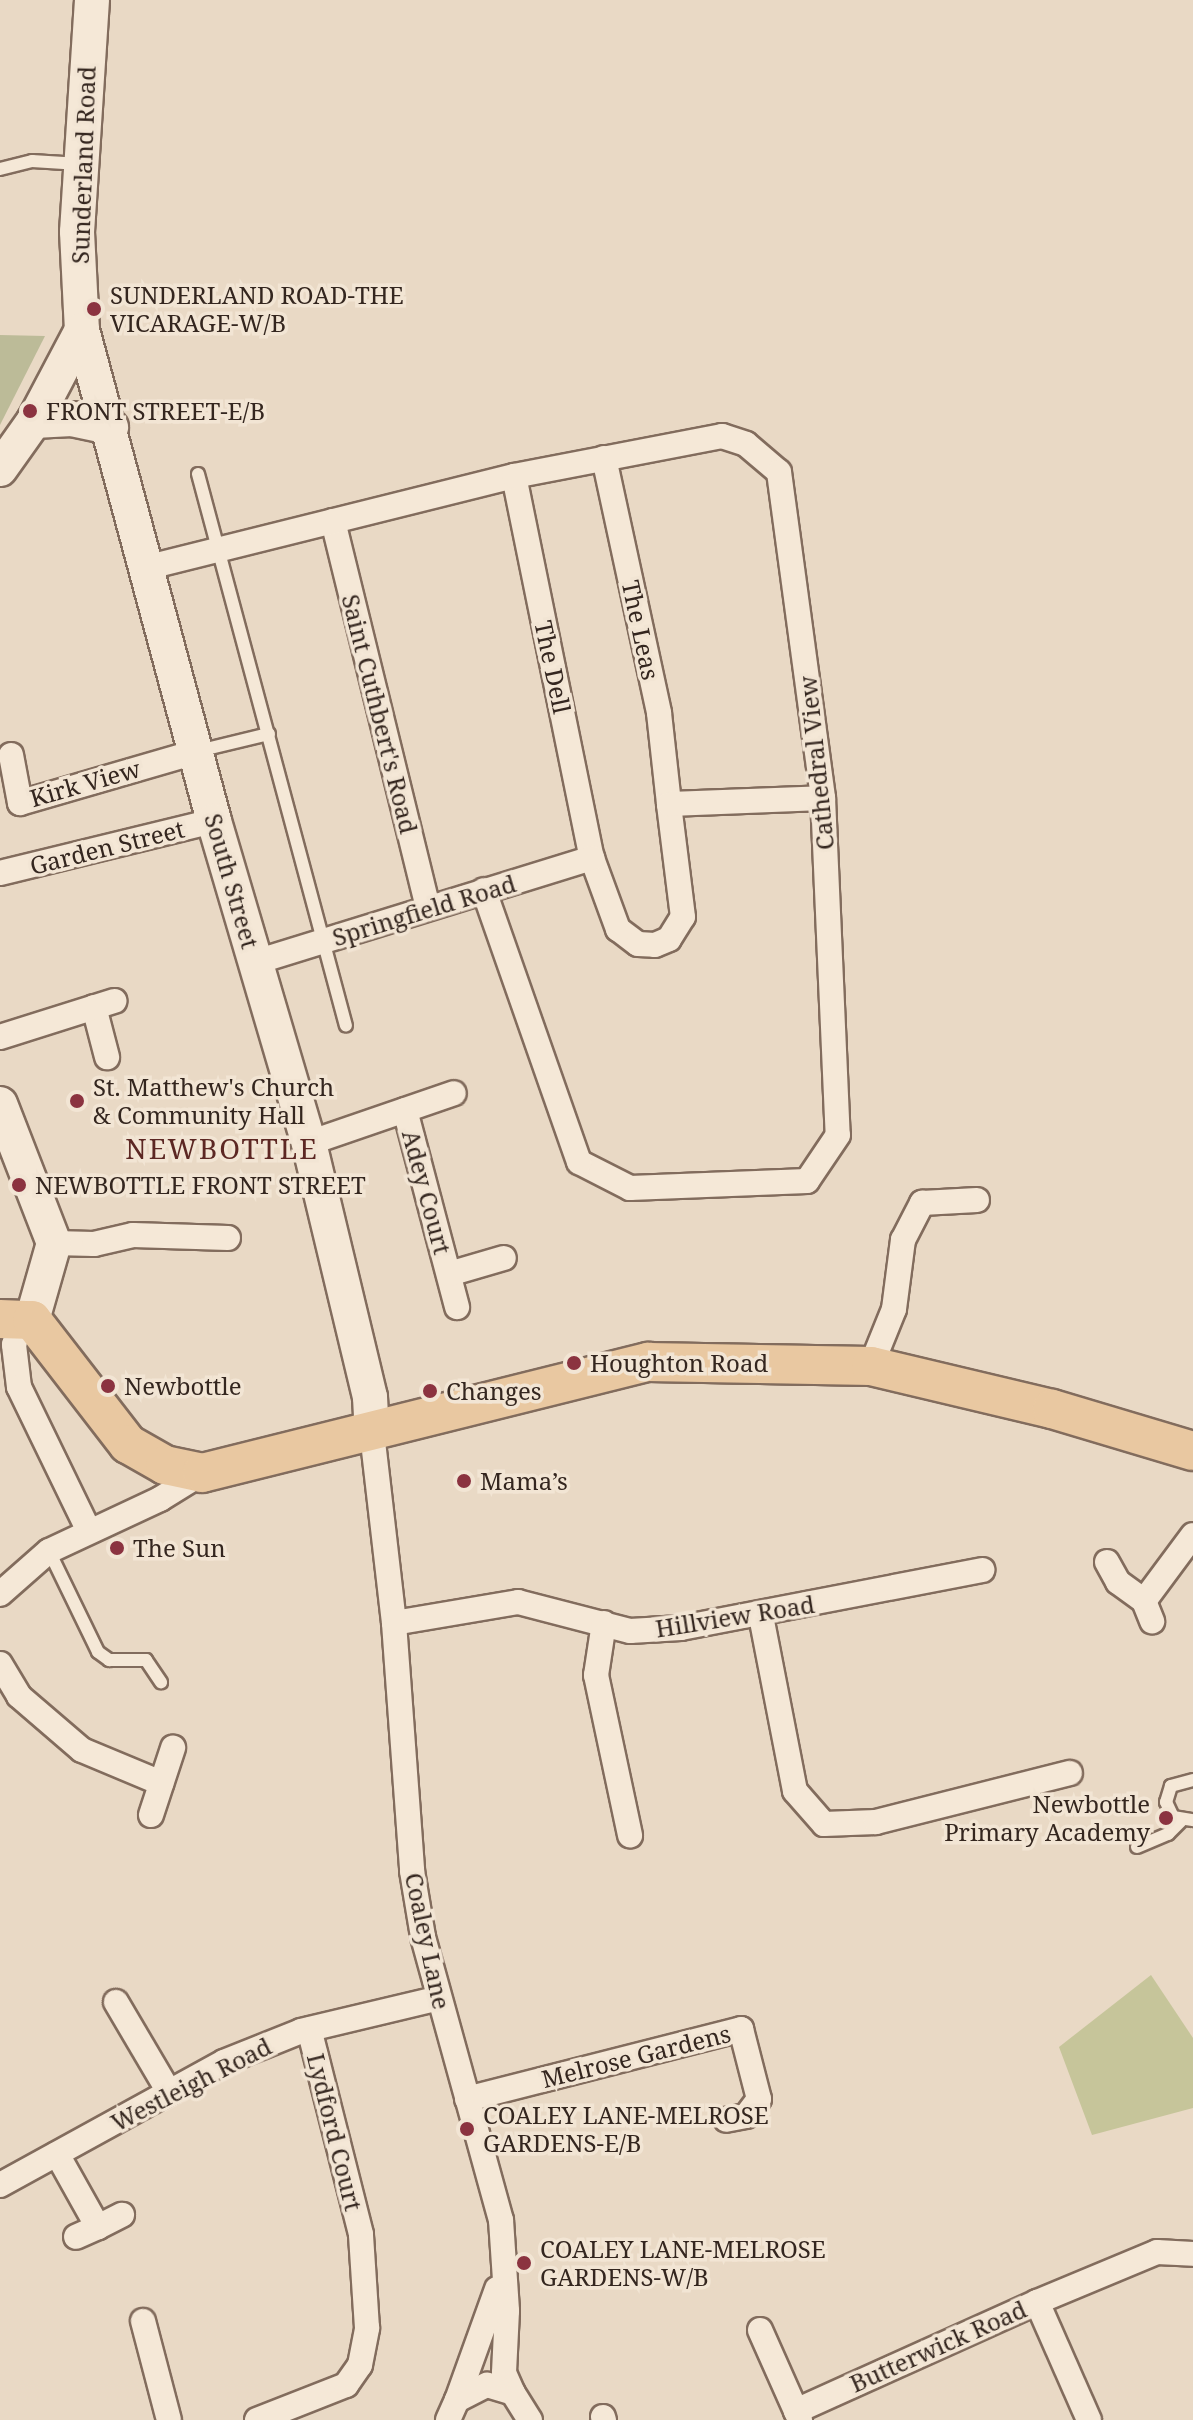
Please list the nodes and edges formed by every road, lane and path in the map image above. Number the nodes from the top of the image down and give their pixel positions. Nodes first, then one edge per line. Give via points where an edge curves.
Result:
1 (92, 0) edge
2 (80, 164) junction
3 (0, 169) edge
4 (82, 330) junction
5 (34, 421) junction
6 (111, 427) junction
7 (604, 458) junction
8 (0, 469) edge
9 (198, 474) dead end
10 (514, 476) junction
11 (333, 521) junction
12 (218, 550) junction
13 (149, 567) junction
14 (269, 734) junction
15 (196, 752) junction
16 (11, 755) dead end
17 (823, 798) junction
18 (669, 804) junction
19 (214, 821) junction
20 (592, 858) junction
21 (0, 873) edge
22 (484, 890) junction
23 (428, 907) junction
24 (322, 942) junction
25 (256, 962) junction
26 (346, 1026) dead end
27 (0, 1037) edge
28 (107, 1057) dead end
29 (454, 1093) dead end
30 (0, 1104) edge
31 (405, 1110) junction
32 (309, 1143) junction
33 (977, 1200) dead end
34 (228, 1238) dead end
35 (54, 1243) junction
36 (504, 1258) dead end
37 (449, 1274) junction
38 (457, 1307) dead end
39 (18, 1319) edge
40 (871, 1366) junction
41 (372, 1433) junction
42 (1193, 1451) edge
43 (202, 1473) junction
44 (89, 1531) junction
45 (1191, 1544) edge
46 (42, 1556) junction
47 (1107, 1562) dead end
48 (982, 1570) dead end
49 (0, 1594) edge
50 (761, 1616) junction
51 (394, 1623) junction
52 (604, 1623) junction
53 (0, 1664) edge
54 (161, 1682) dead end
55 (173, 1748) dead end
56 (1070, 1773) dead end
57 (1193, 1780) edge
58 (161, 1783) junction
59 (151, 1815) dead end
60 (1187, 1821) edge
61 (630, 1835) dead end
62 (1137, 1847) dead end
63 (439, 1998) junction
64 (116, 2002) dead end
65 (309, 2029) junction
66 (169, 2092) junction
67 (467, 2099) junction
68 (726, 2120) dead end
69 (57, 2154) junction
70 (0, 2185) edge
71 (122, 2215) dead end
72 (1193, 2254) edge
73 (505, 2260) junction
74 (1037, 2302) junction
75 (143, 2321) dead end
76 (760, 2330) dead end
77 (513, 2393) junction
78 (450, 2414) edge
79 (798, 2416) edge
80 (169, 2420) edge
81 (257, 2420) edge
82 (530, 2420) edge
83 (1089, 2420) edge

1 - 2 street, Sunderland Road
2 - 3 lane via 32,161
2 - 4 street, Sunderland Road
4 - 5 street
4 - 6 street, South Street
5 - 6 street via 72,419
5 - 8 street
6 - 13 street, South Street
7 - 10 street, Cathedral View
7 - 17 street, Cathedral View via 722,436 746,444 779,472
7 - 18 street, The Leas via 659,713
9 - 12 lane
10 - 11 street, Cathedral View
10 - 20 street, The Dell
11 - 12 street, Cathedral View
11 - 23 street, Saint Cuthbert's Road
12 - 13 street, Cathedral View
12 - 14 lane
13 - 15 street, South Street
14 - 15 lane
14 - 24 lane
15 - 16 street, Kirk View via 20,803
15 - 19 street, South Street
17 - 18 street
17 - 22 street, Cathedral View via 838,1135 807,1181 630,1188 579,1162
18 - 20 street, The Leas via 683,917 669,939 638,944 618,929
19 - 21 street, Garden Street
19 - 25 street, South Street
20 - 22 street, Springfield Road
22 - 23 street, Springfield Road
23 - 24 street, Springfield Road
24 - 25 street, Springfield Road
24 - 26 lane
25 - 32 street, South Street
27 - 28 street via 104,1004
29 - 31 street, Adey Court
30 - 35 street
31 - 32 street, Adey Court
31 - 37 street, Adey Court
32 - 41 street, South Street via 366,1378
33 - 40 street via 922,1203 903,1240 894,1309
34 - 35 street via 133,1235 94,1244
35 - 39 street
36 - 37 street, Adey Court
37 - 38 street, Adey Court
39 - 43 main road via 128,1444 165,1465
39 - 44 street via 14,1345 19,1387
40 - 41 main road via 648,1362
40 - 42 main road via 1052,1409
41 - 43 main road
41 - 51 street, Coaley Lane
43 - 44 street
44 - 46 street
45 - 47 street via 1148,1611 1118,1582
46 - 49 street
46 - 54 lane via 98,1652 109,1660 146,1660
48 - 50 street, Hillview Road
50 - 52 street, Hillview Road via 630,1631
50 - 56 street via 795,1791 824,1824 876,1822
51 - 52 street, Hillview Road via 518,1602
51 - 63 street, Coaley Lane via 412,1871
52 - 61 street via 596,1675
53 - 58 street via 19,1696 82,1750
55 - 58 street
57 - 60 lane via 1179,1781 1167,1793 1168,1810
58 - 59 street
60 - 62 lane
63 - 65 street, Westleigh Road
63 - 67 street, Coaley Lane
64 - 66 street via 118,2032
65 - 66 street, Westleigh Road via 224,2062
65 - 81 street, Lydford Court via 361,2234 368,2294 360,2365 346,2385
66 - 69 street, Westleigh Road
67 - 68 street, Melrose Gardens via 741,2029 759,2099 746,2116
67 - 73 street, Coaley Lane via 501,2220
69 - 70 street, Westleigh Road
69 - 71 street via 87,2232
72 - 74 street, Butterwick Road via 1157,2252
73 - 77 street, Coaley Lane via 504,2373
73 - 78 street via 476,2359
74 - 79 street, Butterwick Road
74 - 83 street
75 - 80 street
76 - 79 street, Butterwick Road
77 - 78 street via 487,2385
77 - 82 street, Coaley Lane

